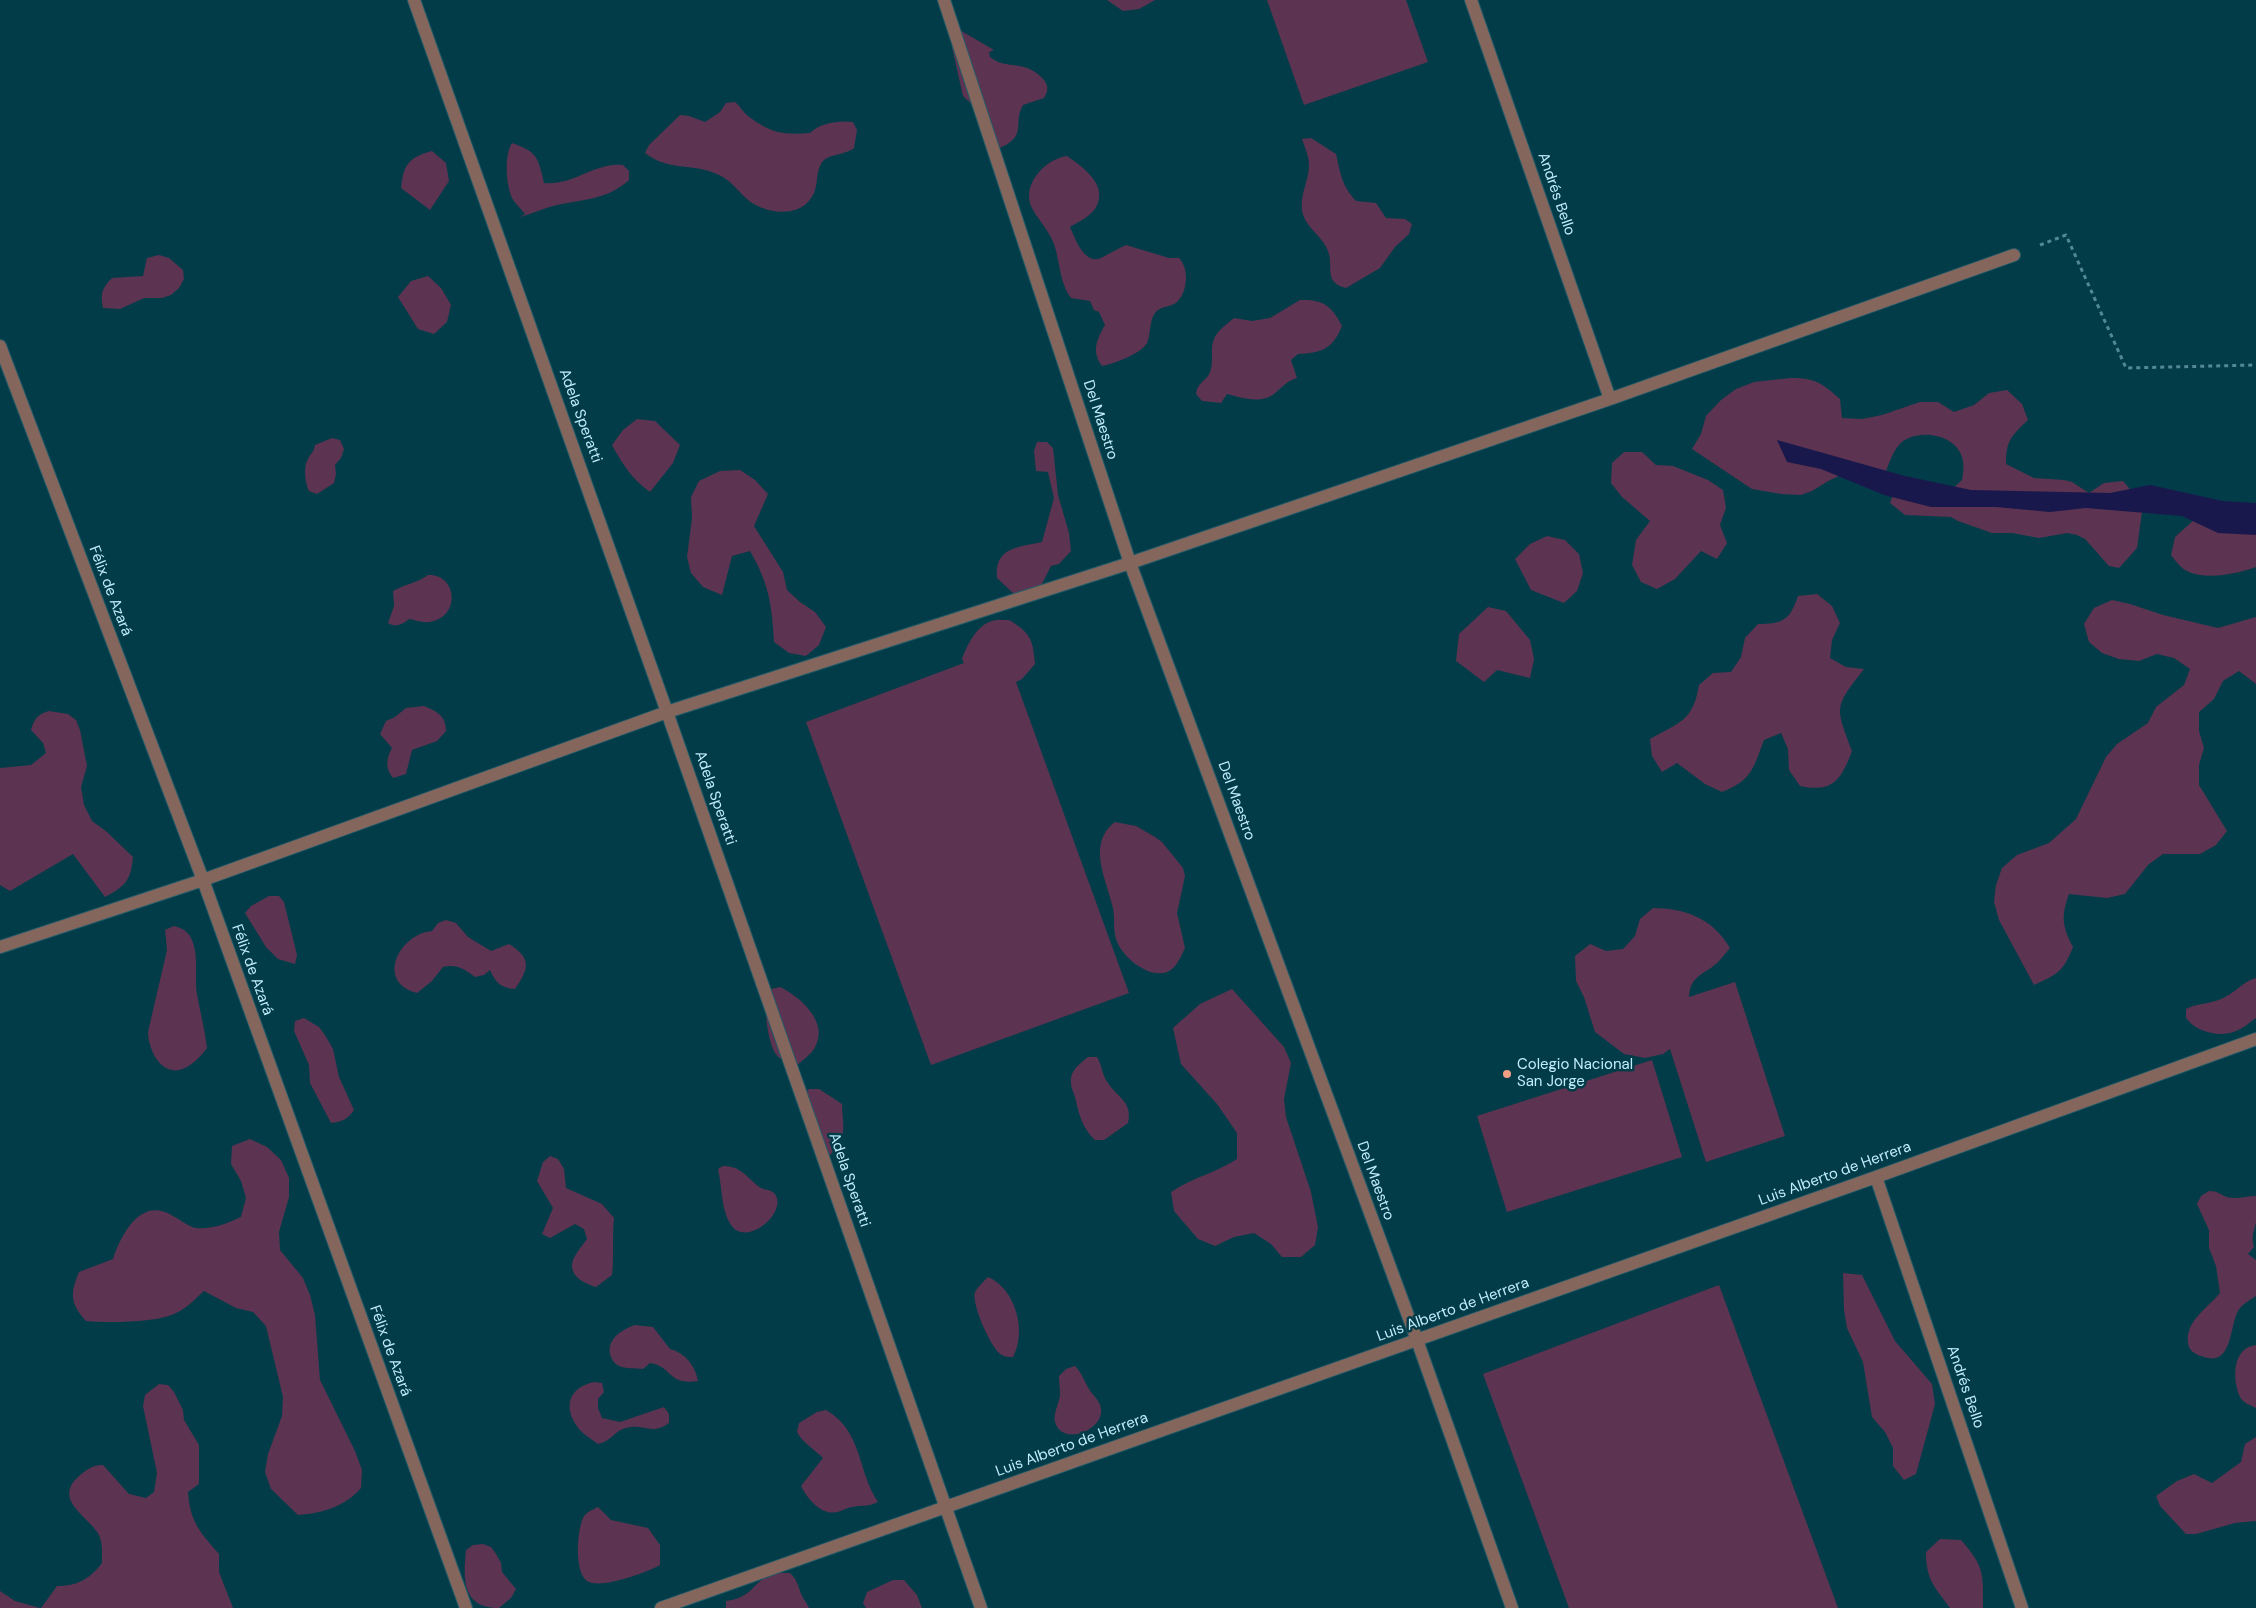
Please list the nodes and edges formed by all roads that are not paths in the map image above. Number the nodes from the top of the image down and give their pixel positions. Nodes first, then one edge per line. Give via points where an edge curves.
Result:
1 (414, 0) edge
2 (944, 0) edge
3 (1471, 0) edge
4 (2014, 255) road end
5 (0, 346) edge
6 (1610, 399) junction
7 (1130, 563) junction
8 (668, 712) junction
9 (203, 880) junction
10 (0, 947) edge
11 (2256, 1039) edge
12 (1876, 1177) junction
13 (1417, 1340) junction
14 (947, 1506) junction
15 (466, 1608) edge
16 (661, 1608) edge
17 (982, 1608) edge
18 (1512, 1608) edge
19 (2022, 1608) edge

1 - 8 street, Adela Speratti
2 - 7 street, Del Maestro
3 - 6 street, Andrés Bello
4 - 6 street
5 - 9 street, Félix de Azará
6 - 7 street
7 - 8 street
7 - 13 street, Del Maestro
8 - 9 street
8 - 14 street, Adela Speratti
9 - 10 street
9 - 15 street, Félix de Azará
11 - 12 street, Luis Alberto de Herrera
12 - 13 street, Luis Alberto de Herrera
12 - 19 street, Andrés Bello
13 - 14 street, Luis Alberto de Herrera
13 - 18 street, Del Maestro
14 - 16 street, Luis Alberto de Herrera
14 - 17 street, Adela Speratti

